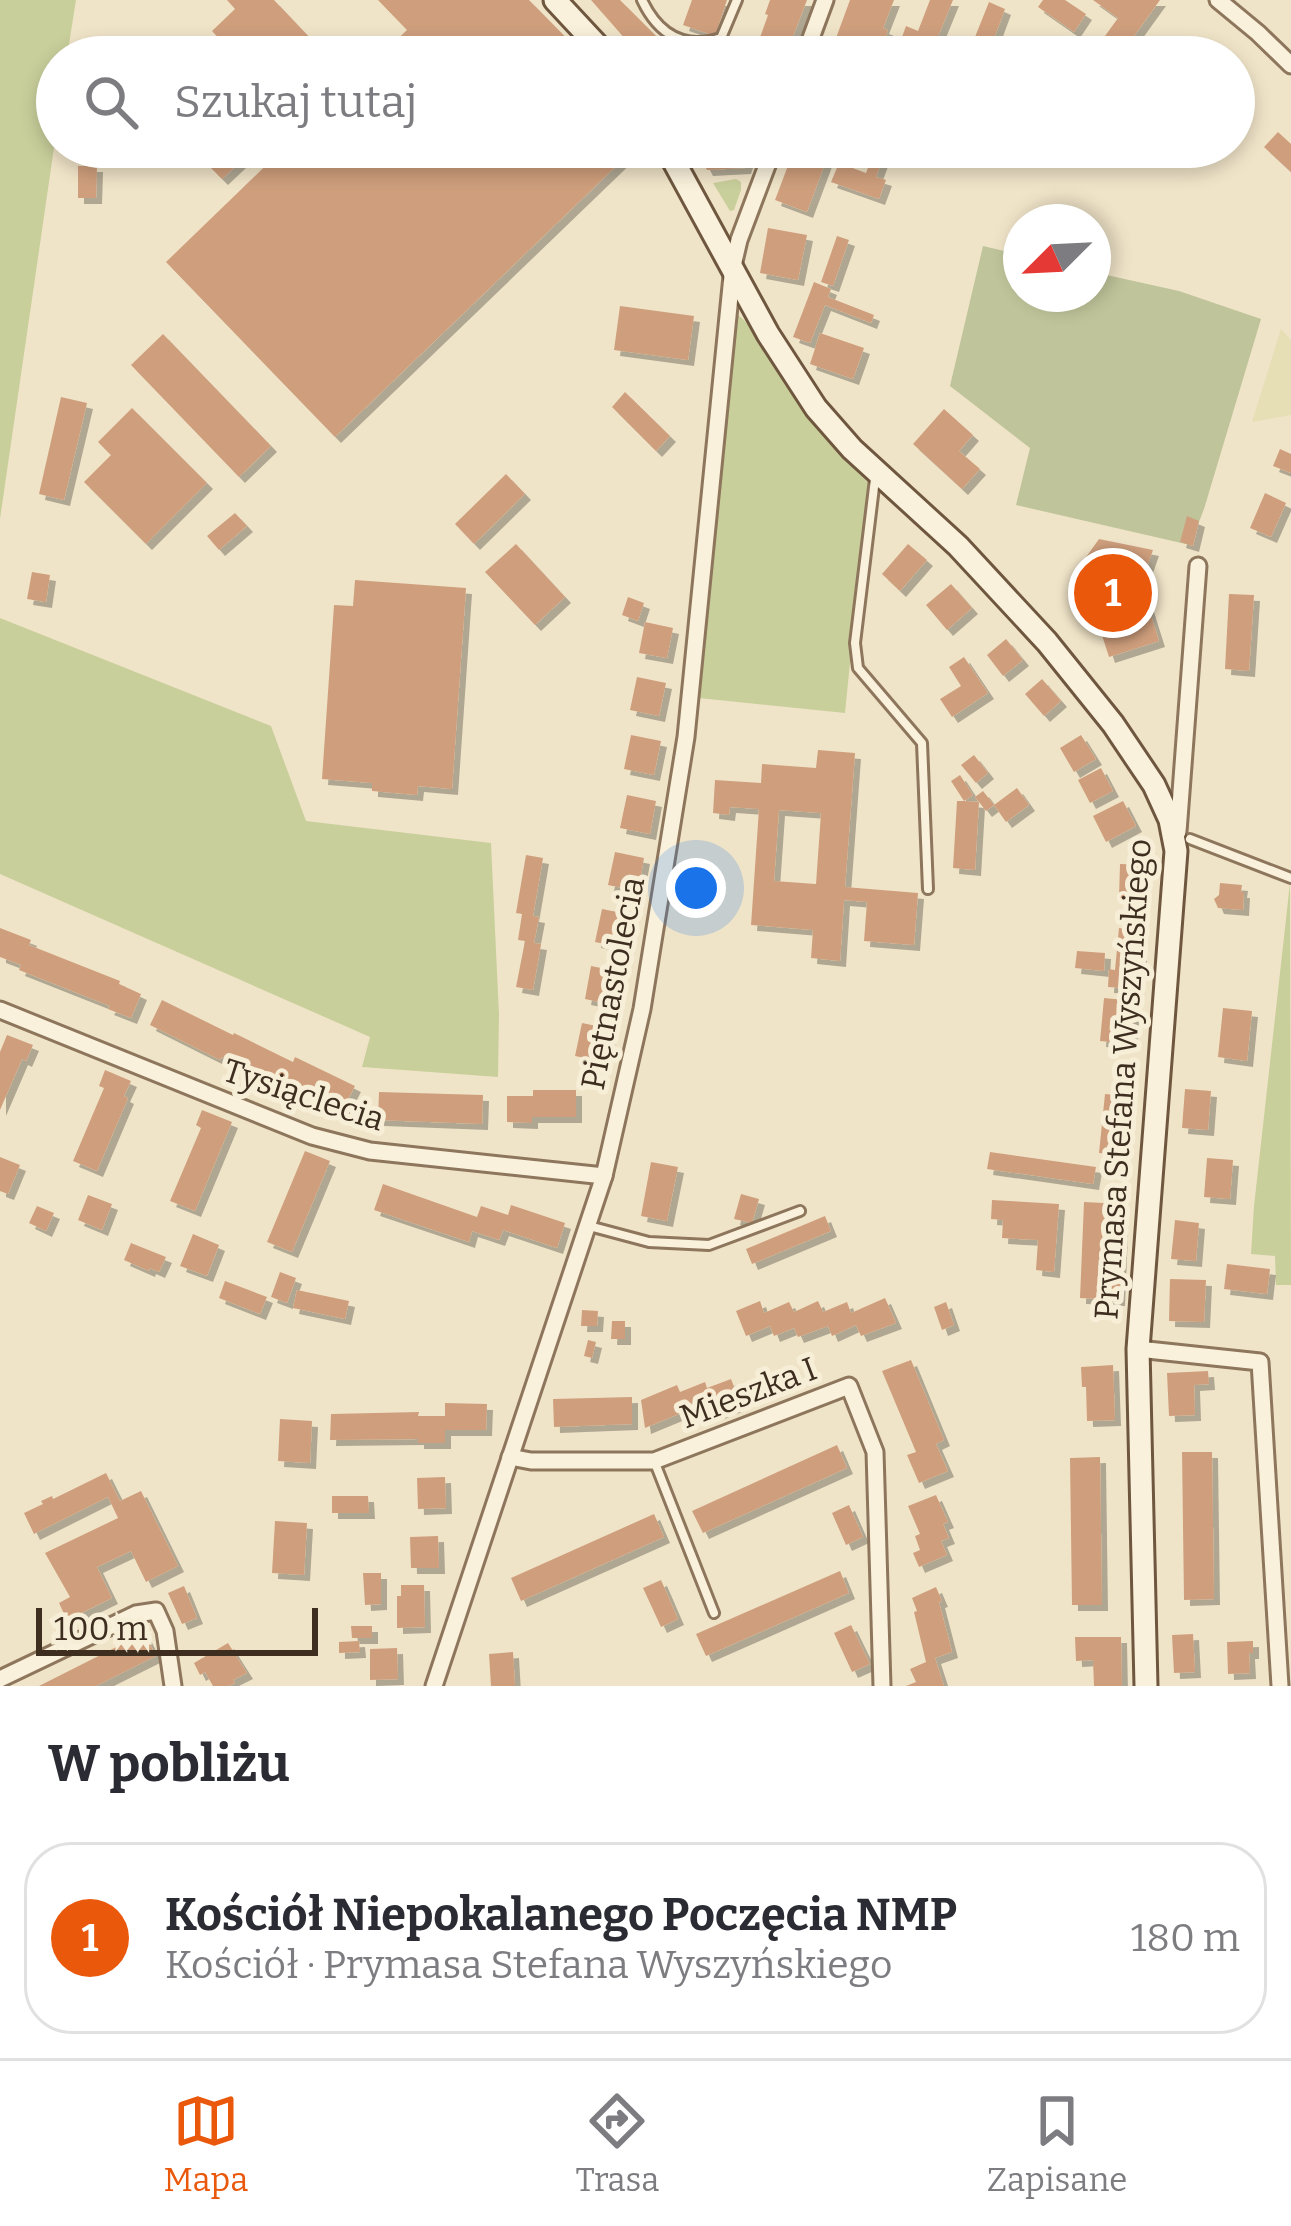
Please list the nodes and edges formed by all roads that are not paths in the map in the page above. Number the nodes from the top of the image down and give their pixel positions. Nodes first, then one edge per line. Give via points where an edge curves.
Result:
1 (642, 0) edge
2 (737, 0) edge
3 (826, 0) edge
4 (1218, 0) edge
5 (560, 2) edge
6 (590, 36) edge
7 (670, 36) edge
8 (722, 36) edge
9 (812, 36) edge
10 (1291, 65) edge
11 (678, 168) edge
12 (766, 168) edge
13 (733, 266) junction
14 (876, 472) junction
15 (1198, 566) dead end
16 (1183, 845) junction
17 (1291, 878) edge
18 (928, 889) dead end
19 (0, 1010) edge
20 (604, 1176) junction
21 (800, 1211) dead end
22 (587, 1226) junction
23 (1138, 1349) junction
24 (510, 1457) junction
25 (654, 1461) junction
26 (715, 1613) dead end
27 (0, 1679) edge
28 (173, 1686) edge
29 (434, 1686) edge
30 (882, 1686) edge
31 (1146, 1686) edge
32 (1280, 1686) edge

1 - 7 lane
2 - 8 lane
3 - 9 street
4 - 10 street
5 - 6 street
11 - 13 street, Prymasa Stefana Wyszyńskiego
12 - 13 street, Piętnastolecia
13 - 14 street, Prymasa Stefana Wyszyńskiego via 816,407
13 - 20 street, Piętnastolecia via 686,737 642,1009
14 - 16 street, Prymasa Stefana Wyszyńskiego via 1047,642 1154,785
14 - 18 lane via 858,668 922,743
15 - 16 street
16 - 17 lane
16 - 23 street, Prymasa Stefana Wyszyńskiego
19 - 20 street, Tysiąclecia via 312,1136 370,1151
20 - 22 street, Piętnastolecia
21 - 22 lane via 709,1245 649,1242
22 - 24 street, Piętnastolecia
23 - 31 street, Prymasa Stefana Wyszyńskiego
23 - 32 street via 1260,1362
24 - 25 street, Mieszka I
24 - 29 street, Piętnastolecia
25 - 26 lane
25 - 30 street, Mieszka I via 849,1385 875,1451
27 - 28 street via 156,1611

